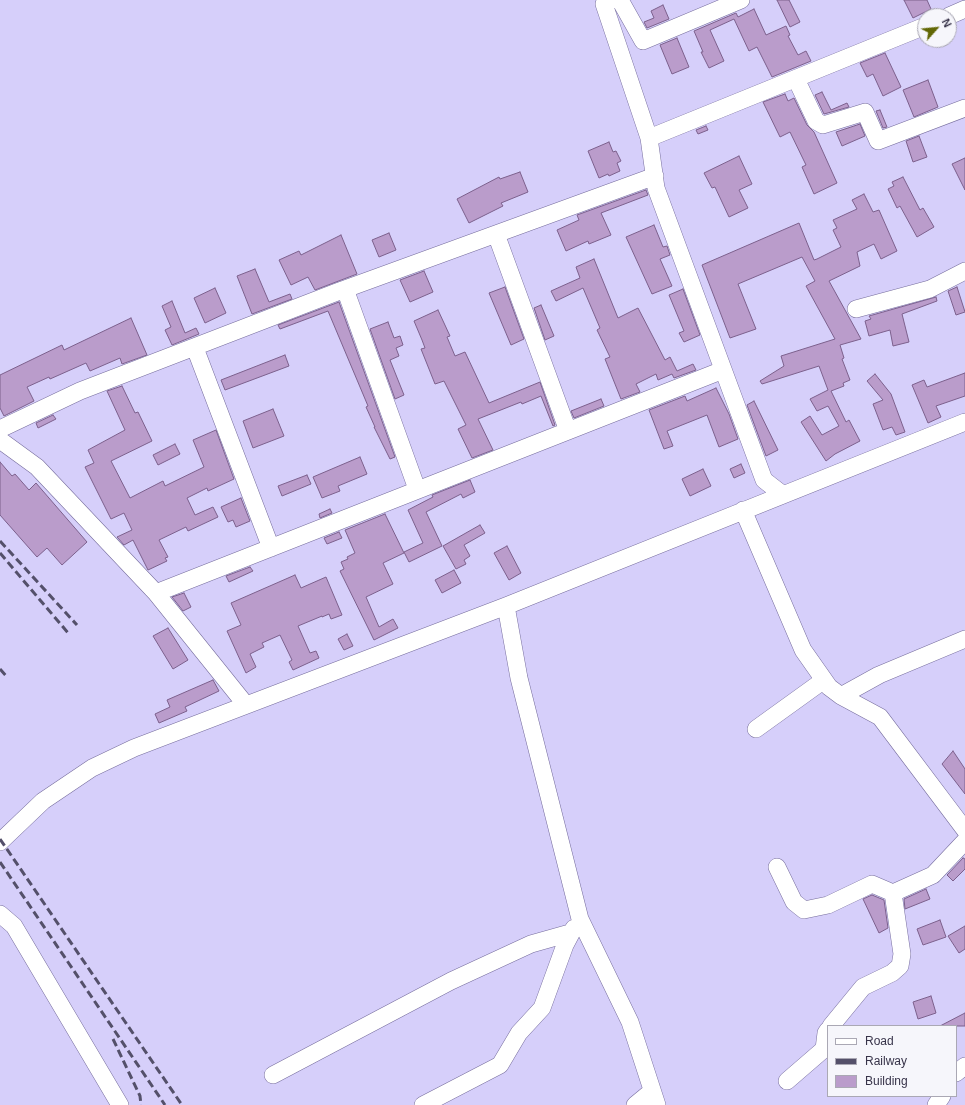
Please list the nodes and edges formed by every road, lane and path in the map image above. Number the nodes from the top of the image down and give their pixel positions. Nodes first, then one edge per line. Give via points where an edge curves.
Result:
1 (611, 0) edge
2 (620, 0) edge
3 (741, 0) edge
4 (917, 29) edge
5 (796, 78) junction
6 (965, 108) edge
7 (649, 138) junction
8 (655, 176) junction
9 (496, 234) junction
10 (965, 271) edge
11 (345, 289) junction
12 (856, 309) dead end
13 (195, 348) junction
14 (723, 370) junction
15 (965, 422) edge
16 (0, 429) edge
17 (568, 431) junction
18 (0, 440) edge
19 (418, 489) junction
20 (782, 494) junction
21 (743, 510) junction
22 (271, 548) junction
23 (156, 593) junction
24 (506, 606) junction
25 (965, 639) edge
26 (824, 680) junction
27 (841, 696) junction
28 (246, 705) junction
29 (756, 729) dead end
30 (965, 830) edge
31 (965, 841) edge
32 (0, 842) edge
33 (777, 866) dead end
34 (893, 893) junction
35 (0, 914) edge
36 (580, 919) junction
37 (570, 933) junction
38 (832, 1025) edge
39 (827, 1032) edge
40 (965, 1066) edge
41 (957, 1072) edge
42 (273, 1075) dead end
43 (787, 1082) dead end
44 (654, 1098) edge
45 (120, 1105) edge
46 (423, 1105) edge
47 (635, 1105) edge

1 - 7 street via 604,4
2 - 3 street via 643,41
4 - 5 street
5 - 6 street via 816,121 823,125 864,112 878,141
5 - 7 street
7 - 8 street
8 - 9 street
8 - 14 street via 656,188
9 - 11 street
9 - 17 street
10 - 12 street via 930,289
11 - 13 street
11 - 19 street
13 - 16 street via 80,391
13 - 22 street
14 - 17 street
14 - 20 street via 764,480
15 - 20 street
17 - 19 street
18 - 23 street via 37,467
19 - 22 street
20 - 21 street
21 - 24 street
21 - 26 street via 803,650
22 - 23 street
23 - 28 street
24 - 28 street
24 - 36 street via 519,678
25 - 27 street via 879,675
26 - 27 street
26 - 29 street
27 - 30 street via 880,717
28 - 32 street via 134,748 92,768 43,801
31 - 34 street via 933,875
33 - 34 street via 794,902 804,910 828,905 872,884
34 - 38 street via 902,954 900,966 892,973 863,987
35 - 45 street via 14,926
36 - 37 street
36 - 44 street via 630,1022
37 - 42 street via 531,944 451,981
37 - 46 street via 542,1008 519,1033 500,1065
39 - 43 street via 824,1049
40 - 41 street
44 - 47 street

